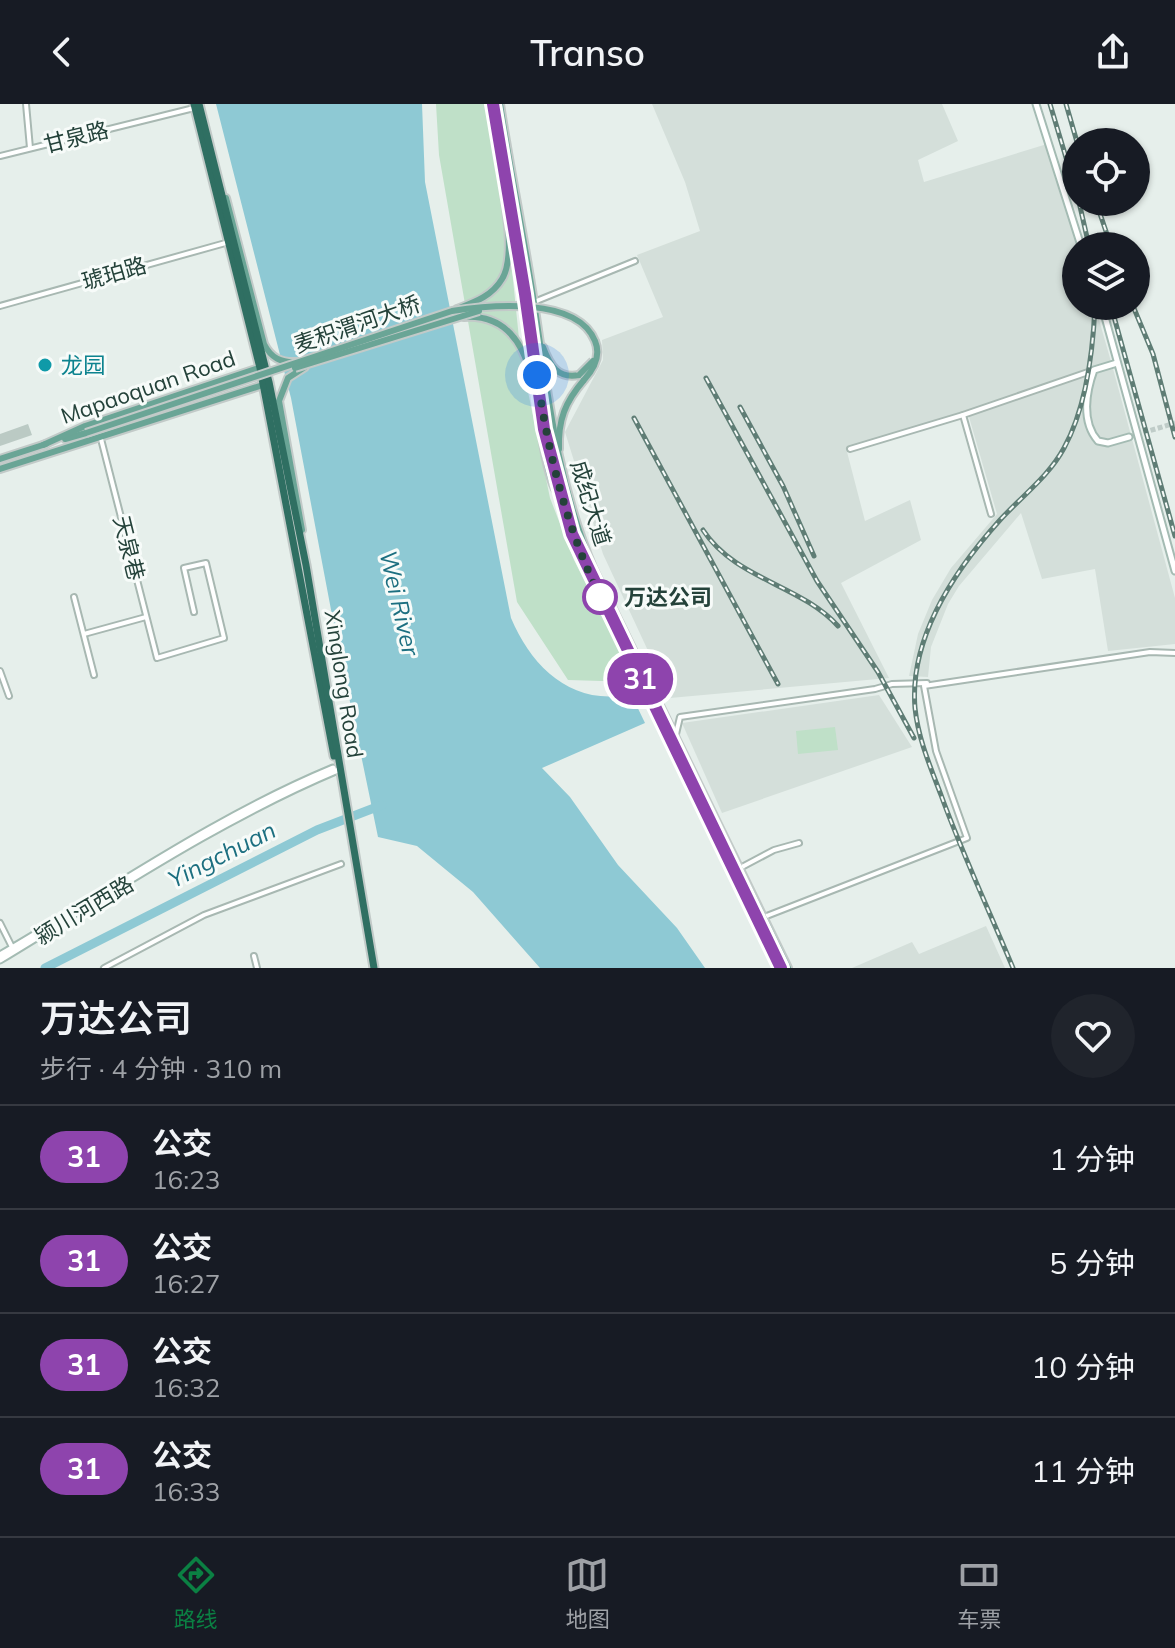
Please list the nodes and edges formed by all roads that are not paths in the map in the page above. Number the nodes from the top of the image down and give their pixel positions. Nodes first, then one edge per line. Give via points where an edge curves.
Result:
1 (26, 104) edge
2 (493, 104) edge
3 (500, 104) edge
4 (1036, 104) edge
5 (197, 106) edge
6 (495, 116) junction
7 (30, 148) junction
8 (0, 156) edge
9 (218, 171) junction
10 (1077, 232) edge
11 (229, 242) junction
12 (635, 261) dead end
13 (534, 302) junction
14 (0, 306) edge
15 (452, 314) junction
16 (1104, 320) edge
17 (538, 334) junction
18 (311, 361) junction
19 (1117, 363) junction
20 (263, 367) junction
21 (1094, 370) junction
22 (582, 377) junction
23 (266, 384) junction
24 (963, 415) junction
25 (86, 435) junction
26 (1129, 437) tunnel mouth
27 (101, 439) junction
28 (43, 445) junction
29 (850, 449) dead end
30 (46, 454) junction
31 (0, 459) edge
32 (560, 465) junction
33 (0, 469) edge
34 (563, 507) junction
35 (991, 514) dead end
36 (306, 565) junction
37 (1175, 571) edge
38 (74, 597) dead end
39 (194, 612) dead end
40 (146, 617) junction
41 (84, 634) junction
42 (1175, 653) edge
43 (0, 671) edge
44 (94, 675) dead end
45 (928, 683) junction
46 (9, 696) dead end
47 (676, 736) junction
48 (338, 768) junction
49 (342, 781) junction
50 (799, 843) dead end
51 (341, 864) dead end
52 (740, 868) junction
53 (764, 917) junction
54 (0, 923) edge
55 (2, 934) edge
56 (14, 950) junction
57 (254, 956) dead end
58 (0, 958) edge
59 (104, 968) edge
60 (257, 968) edge
61 (374, 968) edge
62 (781, 968) edge
63 (788, 968) edge

1 - 7 street
2 - 6 main road, 成纪大道
3 - 13 main road, 成纪大道
4 - 10 main road
5 - 7 street, 甘泉路
5 - 9 highway, Xinglong Road
5 - 11 highway, Xinglong Road
6 - 15 main road, bridge via 510,249 507,269 486,296
6 - 34 main road, 成纪大道 via 544,429
7 - 8 street, 甘泉路
9 - 18 main road, bridge via 267,352 286,362
9 - 20 highway, Xinglong Road
11 - 14 street, 琥珀路
11 - 20 highway, Xinglong Road
12 - 13 street
13 - 17 main road, 成纪大道
15 - 18 main road, 麦积渭河大桥, bridge
15 - 22 main road, 麦积渭河大桥, bridge via 518,306 576,321 590,331 598,350 594,366
15 - 34 main road, bridge via 487,318 519,340 528,359 551,480
16 - 19 main road
17 - 22 main road via 552,367 565,376
17 - 32 main road, 成纪大道
18 - 25 main road, 麦积渭河大桥, bridge
18 - 36 main road, bridge via 288,378 280,393
19 - 21 main road
19 - 37 main road
20 - 23 highway, Xinglong Road
20 - 28 main road, Mapaoquan Road
21 - 24 street
21 - 26 main road via 1086,392 1094,438 1108,443
22 - 32 main road via 561,415
23 - 27 main road, Mapaoquan Road
23 - 36 highway, Xinglong Road
23 - 48 highway, Xinglong Road via 327,732
24 - 29 street
24 - 35 street
25 - 28 main road, Mapaoquan Road
25 - 30 main road, Mapaoquan Road
27 - 30 main road, Mapaoquan Road
27 - 40 street, 天泉巷
28 - 31 main road, Mapaoquan Road
30 - 33 main road, Mapaoquan Road
32 - 47 main road, 成纪大道 via 587,554
34 - 62 main road, 成纪大道 via 586,568
36 - 49 highway, Xinglong Road
38 - 41 street
39 - 40 street, 天泉巷 via 184,568 206,563 224,638 157,658
40 - 41 street
41 - 44 street
42 - 45 street via 1150,652
43 - 46 street
45 - 47 street via 680,717
45 - 53 street via 923,692 936,751 967,838
47 - 52 main road, 成纪大道
48 - 49 highway, Xinglong Road
48 - 56 main road, 颍川河西路 via 265,797 209,828
49 - 61 highway
50 - 52 street
51 - 59 street via 204,915
52 - 53 main road, 成纪大道
53 - 63 main road, 成纪大道
54 - 55 street
55 - 56 street
56 - 58 main road, 颍川河西路
57 - 60 street

